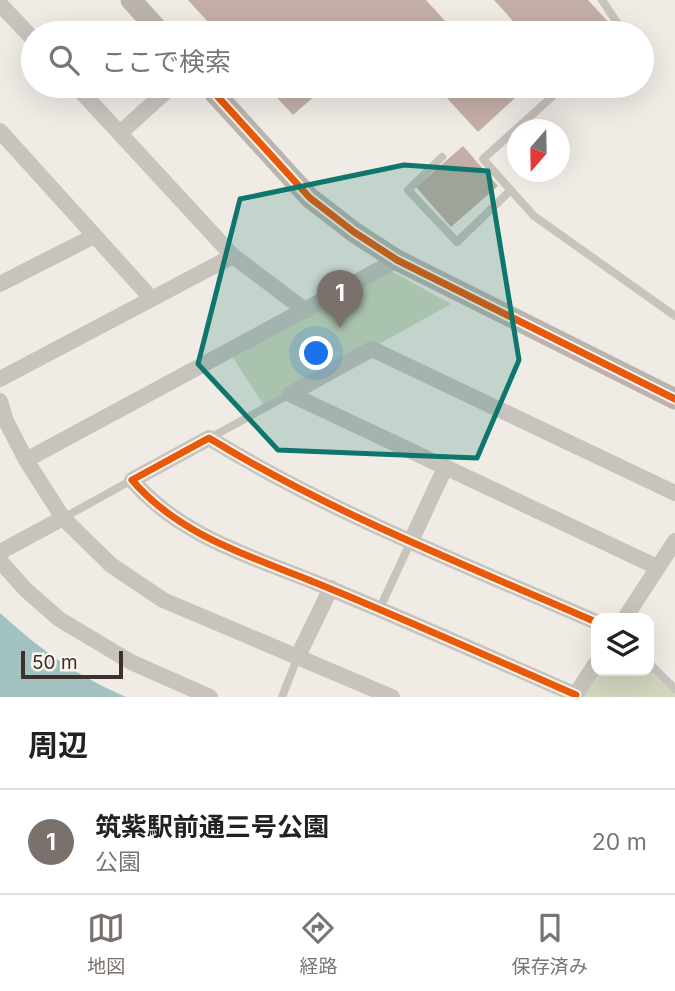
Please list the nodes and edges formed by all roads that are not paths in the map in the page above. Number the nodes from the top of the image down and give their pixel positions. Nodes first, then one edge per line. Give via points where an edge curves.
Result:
1 (131, 0) edge
2 (602, 0) edge
3 (0, 4) edge
4 (150, 21) edge
5 (616, 21) edge
6 (21, 26) edge
7 (87, 98) edge
8 (159, 98) edge
9 (219, 98) edge
10 (551, 98) edge
11 (0, 131) edge
12 (120, 133) junction
13 (442, 158) dead end
14 (512, 190) junction
15 (94, 236) junction
16 (233, 256) junction
17 (397, 260) junction
18 (0, 284) edge
19 (151, 298) junction
20 (306, 311) junction
21 (675, 316) edge
22 (0, 379) edge
23 (290, 394) junction
24 (675, 399) edge
25 (0, 401) edge
26 (209, 438) junction
27 (26, 460) junction
28 (445, 468) junction
29 (132, 480) junction
30 (675, 493) edge
31 (63, 518) junction
32 (411, 541) junction
33 (675, 541) edge
34 (0, 552) edge
35 (0, 561) edge
36 (657, 567) junction
37 (331, 588) junction
38 (379, 610) junction
39 (628, 613) edge
40 (591, 620) edge
41 (298, 656) junction
42 (654, 668) edge
43 (591, 671) edge
44 (675, 689) edge
45 (575, 696) edge
46 (210, 697) edge
47 (282, 697) edge
48 (392, 697) edge

1 - 4 street
2 - 5 lane
3 - 6 street
7 - 12 street
8 - 12 street
9 - 17 street via 310,198
10 - 14 lane via 483,159
11 - 15 street
12 - 16 street
13 - 14 lane via 408,190 457,242
14 - 21 lane via 534,215
15 - 18 street
15 - 19 street
16 - 19 street
16 - 20 street
17 - 20 street
17 - 24 street
19 - 22 street
20 - 27 street
23 - 26 lane
23 - 28 street
23 - 30 street via 372,349
25 - 27 street
26 - 29 street
26 - 32 street via 264,472
27 - 31 street
28 - 32 street
28 - 36 street
29 - 31 lane
29 - 37 street via 181,524 220,545
31 - 34 street
31 - 41 street via 111,565 163,600
32 - 38 lane
32 - 40 street
33 - 36 street
35 - 46 street via 59,619 131,662
36 - 39 street
37 - 38 street
37 - 41 street
38 - 45 street
41 - 47 lane
41 - 48 street
42 - 44 lane
43 - 45 street

